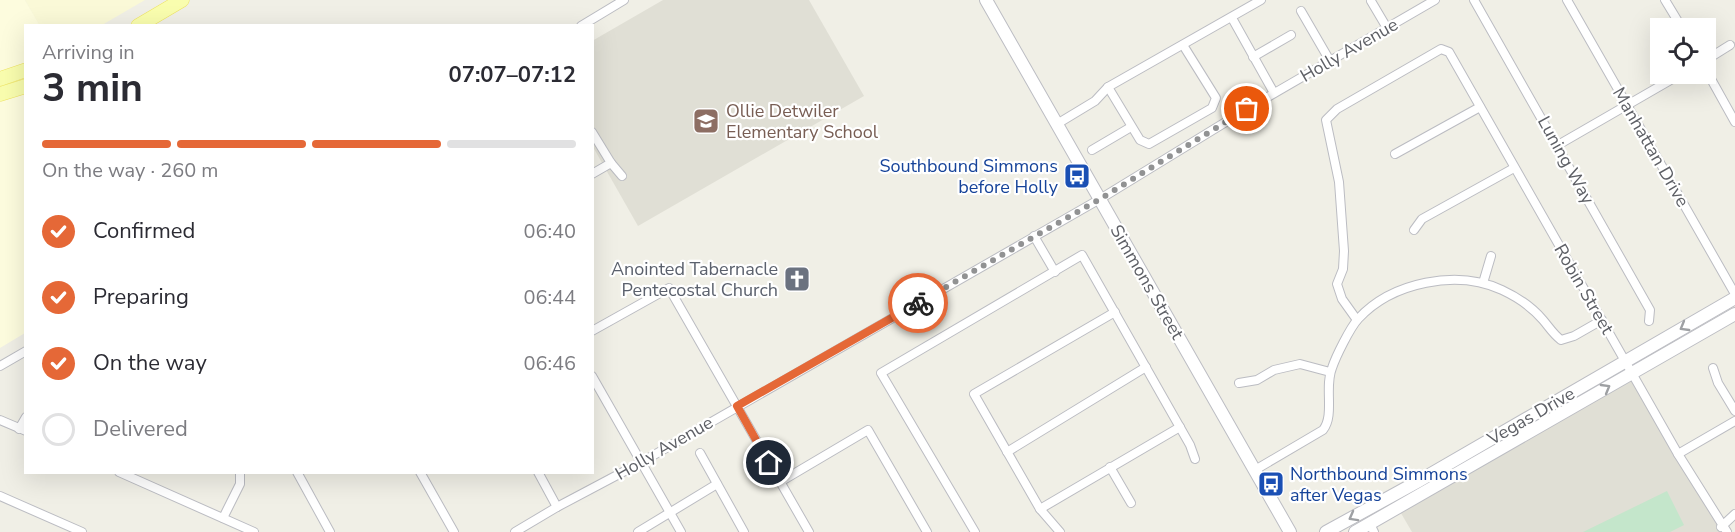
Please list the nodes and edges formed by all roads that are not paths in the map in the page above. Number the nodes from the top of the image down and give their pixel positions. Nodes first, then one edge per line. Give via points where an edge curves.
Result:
1 (182, 0) edge
2 (624, 0) edge
3 (986, 0) edge
4 (1261, 0) edge
5 (1435, 0) edge
6 (1474, 0) edge
7 (1567, 0) edge
8 (1665, 0) edge
9 (1371, 1) edge
10 (1301, 11) dead end
11 (1232, 18) junction
12 (1676, 18) edge
13 (141, 24) edge
14 (583, 24) edge
15 (1387, 28) junction
16 (1291, 35) dead end
17 (1183, 45) junction
18 (1730, 45) dead end
19 (1716, 54) edge
20 (1253, 57) junction
21 (1330, 60) junction
22 (24, 71) edge
23 (0, 78) edge
24 (1664, 84) edge
25 (1714, 84) edge
26 (24, 87) edge
27 (1108, 87) junction
28 (1274, 93) junction
29 (0, 94) edge
30 (1627, 105) junction
31 (1480, 107) junction
32 (1735, 122) edge
33 (1057, 124) junction
34 (1131, 126) junction
35 (594, 135) edge
36 (1558, 145) junction
37 (1092, 150) dead end
38 (1395, 154) dead end
39 (611, 163) junction
40 (1515, 168) junction
41 (594, 173) edge
42 (622, 176) dead end
43 (1100, 199) junction
44 (1414, 230) dead end
45 (1034, 236) junction
46 (1491, 256) dead end
47 (1054, 272) junction
48 (1483, 283) junction
49 (1735, 296) edge
50 (1114, 312) junction
51 (1735, 314) edge
52 (1357, 320) junction
53 (1602, 320) junction
54 (1649, 321) dead end
55 (594, 331) edge
56 (24, 352) edge
57 (1625, 361) junction
58 (0, 366) edge
59 (1146, 367) junction
60 (1713, 368) dead end
61 (1330, 372) junction
62 (1632, 373) junction
63 (594, 380) edge
64 (1239, 383) dead end
65 (737, 406) junction
66 (1735, 411) edge
67 (0, 420) edge
68 (1735, 421) edge
69 (1180, 427) junction
70 (22, 430) edge
71 (1480, 445) junction
72 (1007, 452) junction
73 (700, 453) dead end
74 (1678, 454) junction
75 (1488, 457) junction
76 (1195, 459) dead end
77 (640, 462) junction
78 (1110, 467) junction
79 (1255, 470) junction
80 (123, 474) edge
81 (240, 474) edge
82 (298, 474) edge
83 (421, 474) edge
84 (539, 474) edge
85 (780, 482) junction
86 (717, 484) junction
87 (0, 496) edge
88 (1131, 503) dead end
89 (557, 507) junction
90 (1040, 509) junction
91 (670, 513) junction
92 (1735, 514) edge
93 (224, 519) junction
94 (1372, 528) edge
95 (1724, 529) edge
96 (82, 532) edge
97 (254, 532) edge
98 (330, 532) edge
99 (454, 532) edge
100 (515, 532) edge
101 (638, 532) edge
102 (681, 532) edge
103 (744, 532) edge
104 (809, 532) edge
105 (927, 532) edge
106 (975, 532) edge
107 (1060, 532) edge
108 (1290, 532) edge
109 (1326, 532) edge
110 (1355, 532) edge

1 - 13 main road
2 - 14 street
3 - 33 main road, Simmons Street
4 - 11 street
5 - 15 street, Holly Avenue
6 - 36 street, Luning Way
7 - 30 street, Manhattan Drive
8 - 12 street
9 - 15 street
10 - 21 street
11 - 17 street
11 - 20 street
15 - 21 street, Holly Avenue
16 - 20 street
17 - 27 street
17 - 34 street via 1216,98 1212,108 1149,144 1140,140
18 - 19 street
20 - 28 street
21 - 28 street, Holly Avenue
22 - 23 main road
24 - 30 street
25 - 32 street
26 - 29 main road
27 - 33 street via 1095,102
27 - 34 street
28 - 43 street, Holly Avenue
30 - 36 street
30 - 49 street, Manhattan Drive
31 - 38 street
31 - 40 street, Robin Street
31 - 52 street, Robin Street via 1449,52 1441,49 1337,109 1326,120 1339,182 1344,251 1337,284
33 - 43 main road, Simmons Street
34 - 37 street
35 - 39 street
36 - 54 street, Luning Way via 1650,310
39 - 41 street
39 - 42 street
40 - 44 street via 1422,219
40 - 53 street, Robin Street
43 - 45 street, Holly Avenue
43 - 79 main road, Simmons Street
45 - 47 street
45 - 65 street, Holly Avenue
46 - 48 street
47 - 50 street via 1082,255
47 - 106 street via 881,373
48 - 52 street via 1460,280 1407,288
48 - 53 street via 1523,302 1561,340
49 -> 57 main road, Vegas Drive
50 - 59 street
50 - 72 street via 974,394
51 - 62 main road, Vegas Drive
52 - 61 street
53 - 57 street, Robin Street
55 - 65 street via 669,288
56 - 58 street
57 - 62 street, Robin Street
57 - 71 main road, Vegas Drive
59 - 69 street
59 - 72 street
60 - 66 street
61 - 64 street via 1300,364
61 - 79 street via 1329,419 1323,430
62 - 74 street, Robin Street
75 -> 62 main road, Vegas Drive
63 - 77 street
65 - 77 street, Holly Avenue
65 - 85 street
67 - 70 street
68 - 74 street
69 - 76 street
69 - 78 street
71 - 75 main road
71 -> 109 main road, Vegas Drive
72 - 90 street
73 - 86 street
74 - 95 street, Robin Street
75 - 94 main road, Vegas Drive
77 - 89 street, Holly Avenue
77 - 91 street
78 - 88 street
78 - 90 street
79 - 108 main road, Simmons Street
80 - 93 street
81 - 93 street via 240,484
82 - 98 street
83 - 99 street
84 - 89 street
85 - 104 street
85 - 105 street via 868,430
86 - 91 street
86 - 103 street
87 - 96 street
89 - 100 street, Holly Avenue
90 - 107 street
91 - 101 street
91 - 102 street
92 - 95 street
93 - 97 street
94 - 110 main road, Vegas Drive

